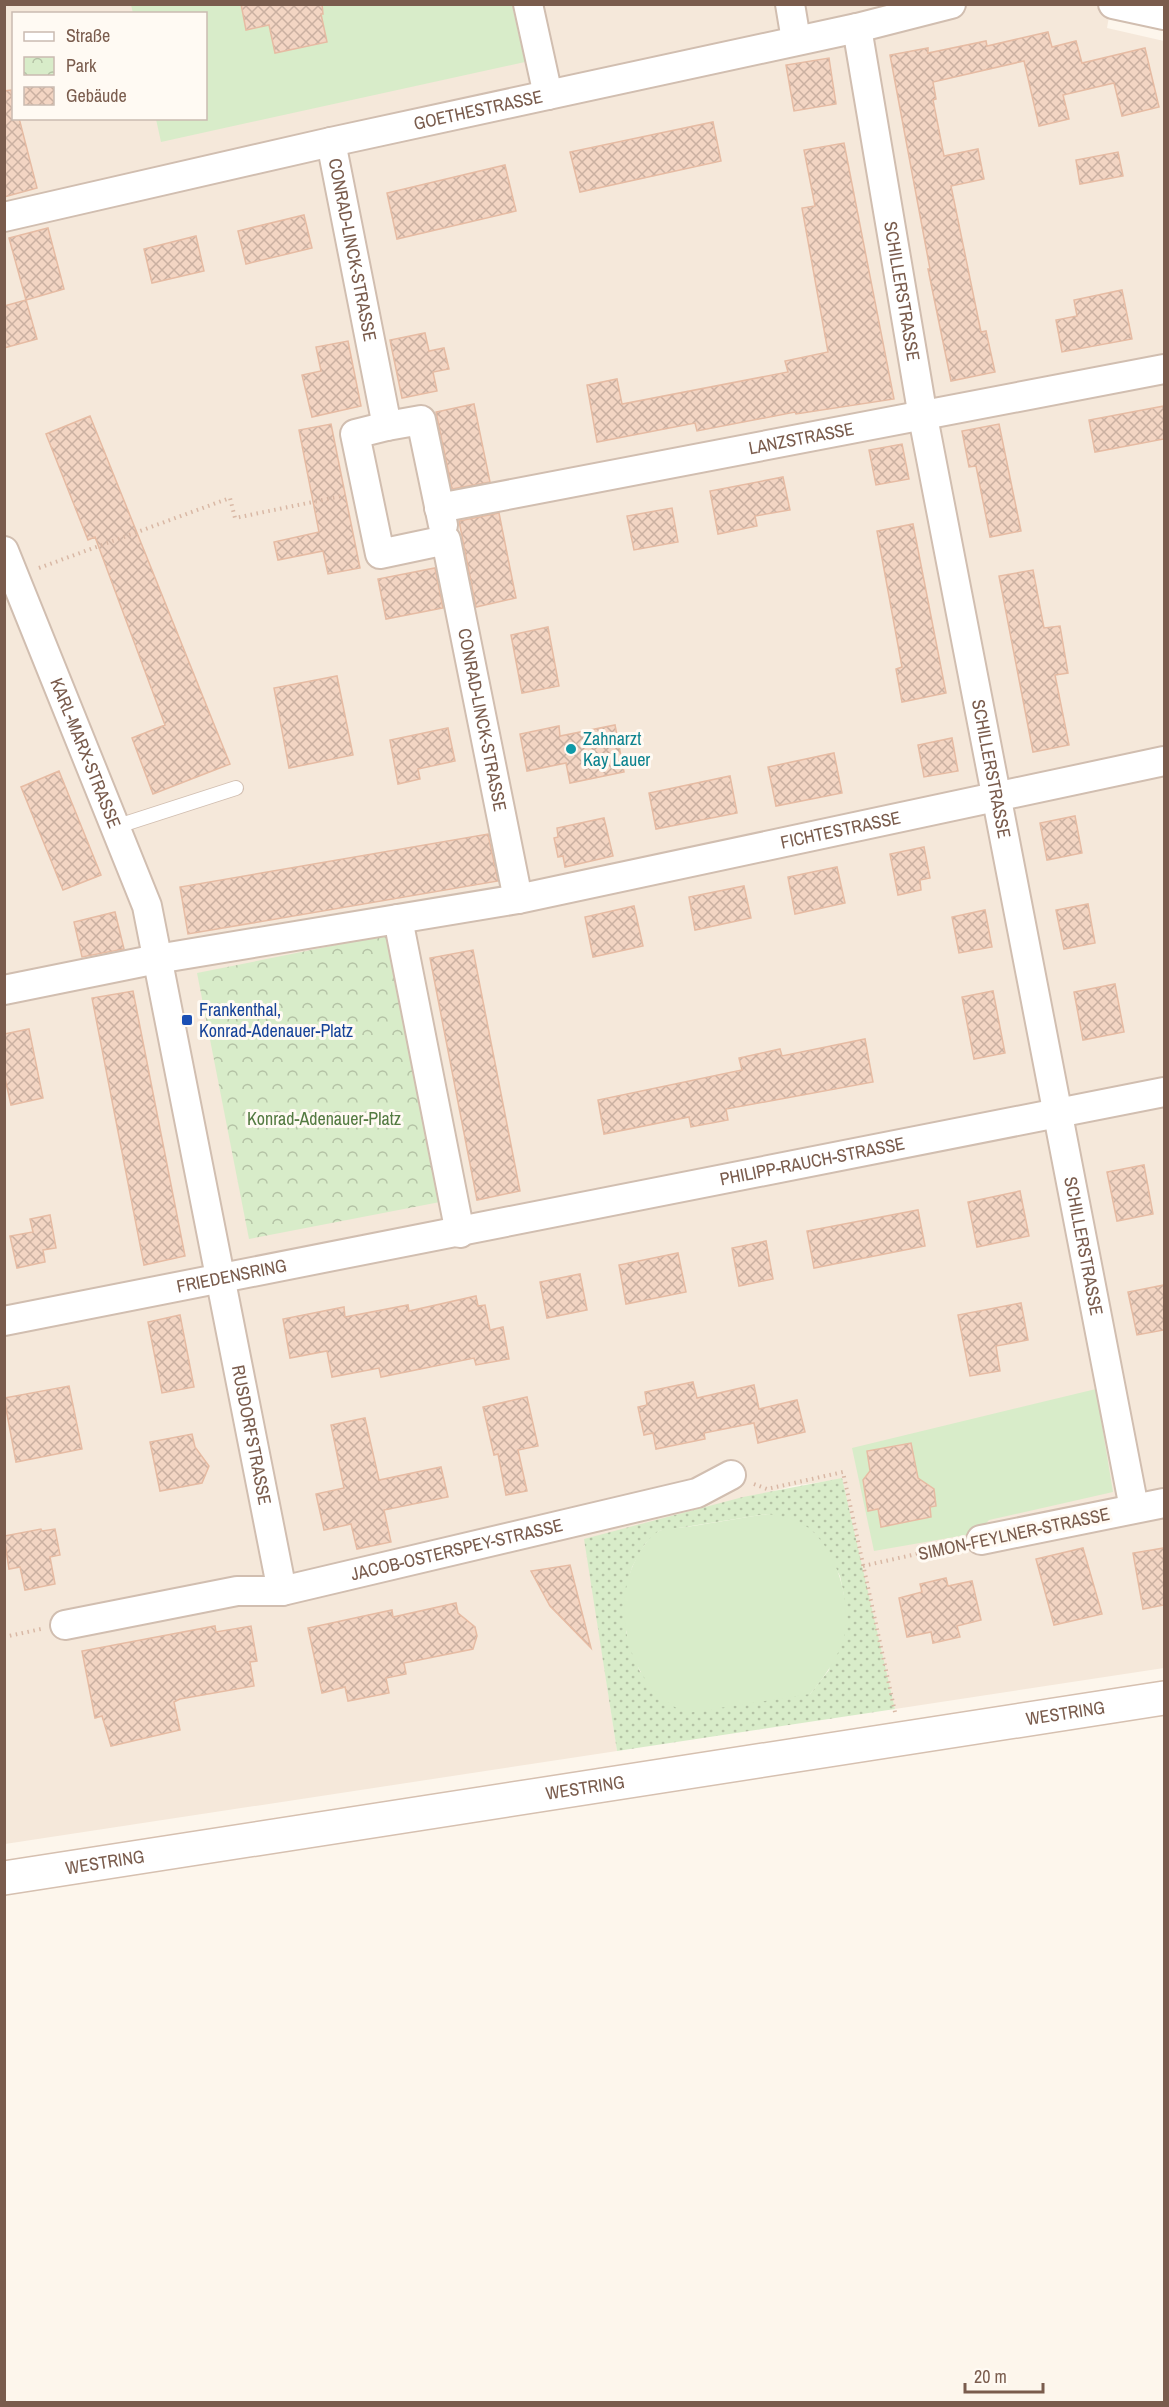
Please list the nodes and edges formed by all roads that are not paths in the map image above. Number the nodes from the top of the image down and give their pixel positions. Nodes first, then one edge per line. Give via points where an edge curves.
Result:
1 (528, 4) edge
2 (790, 4) edge
3 (951, 4) edge
4 (1113, 4) edge
5 (1164, 15) edge
6 (857, 28) junction
7 (796, 40) junction
8 (548, 95) junction
9 (331, 142) junction
10 (5, 217) edge
11 (1164, 369) edge
12 (923, 417) junction
13 (387, 426) junction
14 (439, 508) junction
15 (446, 540) junction
16 (10, 564) edge
17 (1164, 761) edge
18 (236, 788) dead end
19 (996, 796) junction
20 (115, 827) junction
21 (518, 899) junction
22 (398, 919) junction
23 (157, 958) junction
24 (4, 990) edge
25 (1164, 1092) edge
26 (1058, 1113) junction
27 (460, 1233) junction
28 (220, 1279) junction
29 (4, 1321) edge
30 (730, 1475) road end
31 (1164, 1503) edge
32 (1134, 1508) junction
33 (981, 1540) road end
34 (282, 1591) junction
35 (65, 1625) road end
36 (1164, 1698) edge
37 (4, 1878) edge

1 - 8 street
2 - 7 street
3 - 6 street, GOETHESTRASSE
4 - 5 street
6 - 7 street, GOETHESTRASSE
6 - 12 street, SCHILLERSTRASSE
7 - 8 street, GOETHESTRASSE
8 - 9 street, GOETHESTRASSE
9 - 10 street, GOETHESTRASSE
9 - 13 street, CONRAD-LINCK-STRASSE
11 - 12 street, LANZSTRASSE
12 - 14 street, LANZSTRASSE
12 - 19 street, SCHILLERSTRASSE
13 - 14 street, CONRAD-LINCK-STRASSE via 422,420
13 - 15 street, CONRAD-LINCK-STRASSE via 356,434 380,554
14 - 15 street, CONRAD-LINCK-STRASSE
15 - 21 street, CONRAD-LINCK-STRASSE
16 - 20 street, KARL-MARX-STRASSE
17 - 19 street, FICHTESTRASSE
18 - 20 lane
19 - 21 street, FICHTESTRASSE
19 - 26 street, SCHILLERSTRASSE
20 - 23 street, KARL-MARX-STRASSE via 147,906
21 - 22 street
22 - 23 street
22 - 27 street
23 - 24 street
23 - 28 street
25 - 26 street, PHILIPP-RAUCH-STRASSE
26 - 27 street, PHILIPP-RAUCH-STRASSE
26 - 32 street, SCHILLERSTRASSE
27 - 28 street, FRIEDENSRING
28 - 29 street, FRIEDENSRING
28 - 34 street, RUSDORFSTRASSE
30 - 34 street, JACOB-OSTERSPEY-STRASSE via 697,1493
31 - 32 street, SIMON-FEYLNER-STRASSE
32 - 33 street, SIMON-FEYLNER-STRASSE
34 - 35 street, JACOB-OSTERSPEY-STRASSE via 237,1591
36 - 37 main road, WESTRING

